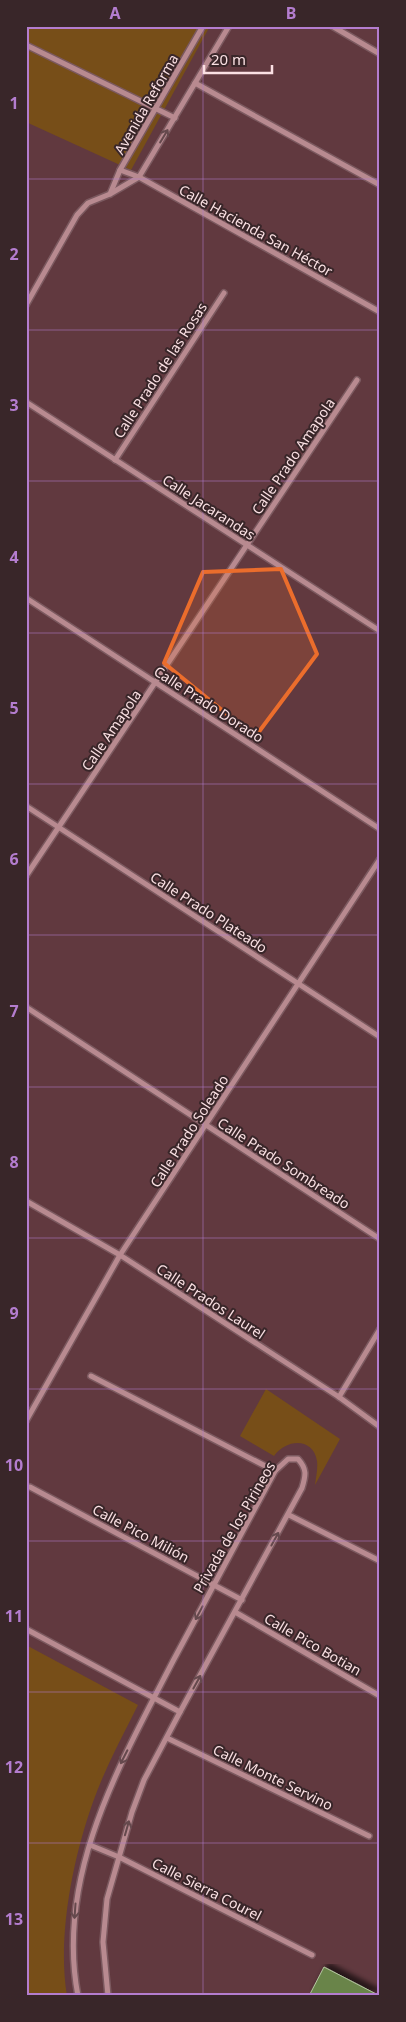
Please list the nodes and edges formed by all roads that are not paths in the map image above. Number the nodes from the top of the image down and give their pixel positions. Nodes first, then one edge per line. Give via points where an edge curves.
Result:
1 (203, 26) edge
2 (229, 26) edge
3 (332, 26) edge
4 (26, 45) edge
5 (380, 54) edge
6 (195, 83) junction
7 (156, 108) junction
8 (175, 118) junction
9 (120, 170) junction
10 (139, 177) junction
11 (380, 185) edge
12 (110, 194) junction
13 (224, 293) dead end
14 (26, 304) edge
15 (380, 312) edge
16 (357, 380) dead end
17 (26, 402) edge
18 (116, 460) junction
19 (247, 545) junction
20 (26, 598) edge
21 (380, 624) edge
22 (378, 630) edge
23 (156, 682) junction
24 (26, 806) edge
25 (59, 827) junction
26 (380, 829) edge
27 (380, 859) edge
28 (26, 876) edge
29 (298, 983) junction
30 (26, 1007) edge
31 (380, 1037) edge
32 (206, 1125) junction
33 (26, 1201) edge
34 (380, 1239) edge
35 (120, 1255) junction
36 (380, 1329) edge
37 (91, 1376) dead end
38 (339, 1397) junction
39 (26, 1421) edge
40 (380, 1427) edge
41 (275, 1472) junction
42 (30, 1487) dead end
43 (289, 1515) junction
44 (380, 1561) edge
45 (213, 1585) junction
46 (242, 1600) junction
47 (235, 1612) junction
48 (26, 1629) edge
49 (380, 1696) edge
50 (154, 1698) junction
51 (180, 1712) junction
52 (167, 1738) junction
53 (369, 1836) dead end
54 (90, 1845) junction
55 (119, 1857) junction
56 (312, 1955) dead end
57 (78, 1996) edge
58 (108, 1996) edge

1 - 7 street, Avenida Reforma
2 - 6 street
3 - 5 street
4 - 7 street
6 - 8 street
6 - 11 street
7 - 8 street
7 - 9 street, Avenida Reforma
10 -> 8 street
9 - 10 street, Calle Hacienda San Héctor
9 - 12 street, Avenida Reforma
10 - 12 street
10 - 15 street, Calle Hacienda San Héctor
12 - 14 street via 88,203 77,215
13 - 18 street, Calle Prado de las Rosas
16 - 19 street, Calle Prado Amapola
17 - 18 street, Calle Jacarandas
18 - 19 street, Calle Jacarandas
19 - 22 street, Calle Jacarandas
19 - 23 street, Calle Amapola
20 - 23 street, Calle Prado Dorado
21 - 22 street
23 - 25 street, Calle Amapola
23 - 26 street, Calle Prado Dorado
24 - 25 street, Calle Prado Plateado
25 - 28 street, Calle Amapola
25 - 29 street, Calle Prado Plateado
27 - 29 street, Calle Prado Soleado
29 - 31 street, Calle Prado Plateado
29 - 32 street, Calle Prado Soleado
30 - 32 street, Calle Prado Sombreado
32 - 34 street, Calle Prado Sombreado
32 - 35 street, Calle Prado Soleado
33 - 35 street, Calle Prados Laurel
35 - 38 street, Calle Prados Laurel
35 - 39 street, Calle Prado Soleado
36 - 38 street
37 - 41 street
38 - 40 street, Calle Prados Laurel
41 - 43 street, Privada de los Pirineos via 288,1459 298,1459 305,1467 302,1488
41 - 45 street, Privada de los Pirineos
42 - 45 street, Calle Pico Milión
43 - 44 street
46 -> 43 street, Privada de los Pirineos
45 - 46 street, Calle Pico Milión
45 -> 50 street, Privada de los Pirineos
46 - 47 street, Privada de los Pirineos
47 - 49 street, Calle Pico Botian
51 -> 47 street, Privada de los Pirineos
48 - 50 street
50 - 51 street
50 -> 54 street, Privada de los Pirineos via 104,1800
51 - 52 street, Privada de los Pirineos
52 - 53 street, Calle Monte Servino
55 -> 52 street, Privada de los Pirineos via 144,1780
54 - 55 street, Calle Sierra Courel
54 -> 57 street, Privada de los Pirineos via 76,1894 73,1948
55 - 56 street, Calle Sierra Courel
55 - 58 street, Privada de los Pirineos via 106,1899 103,1942

